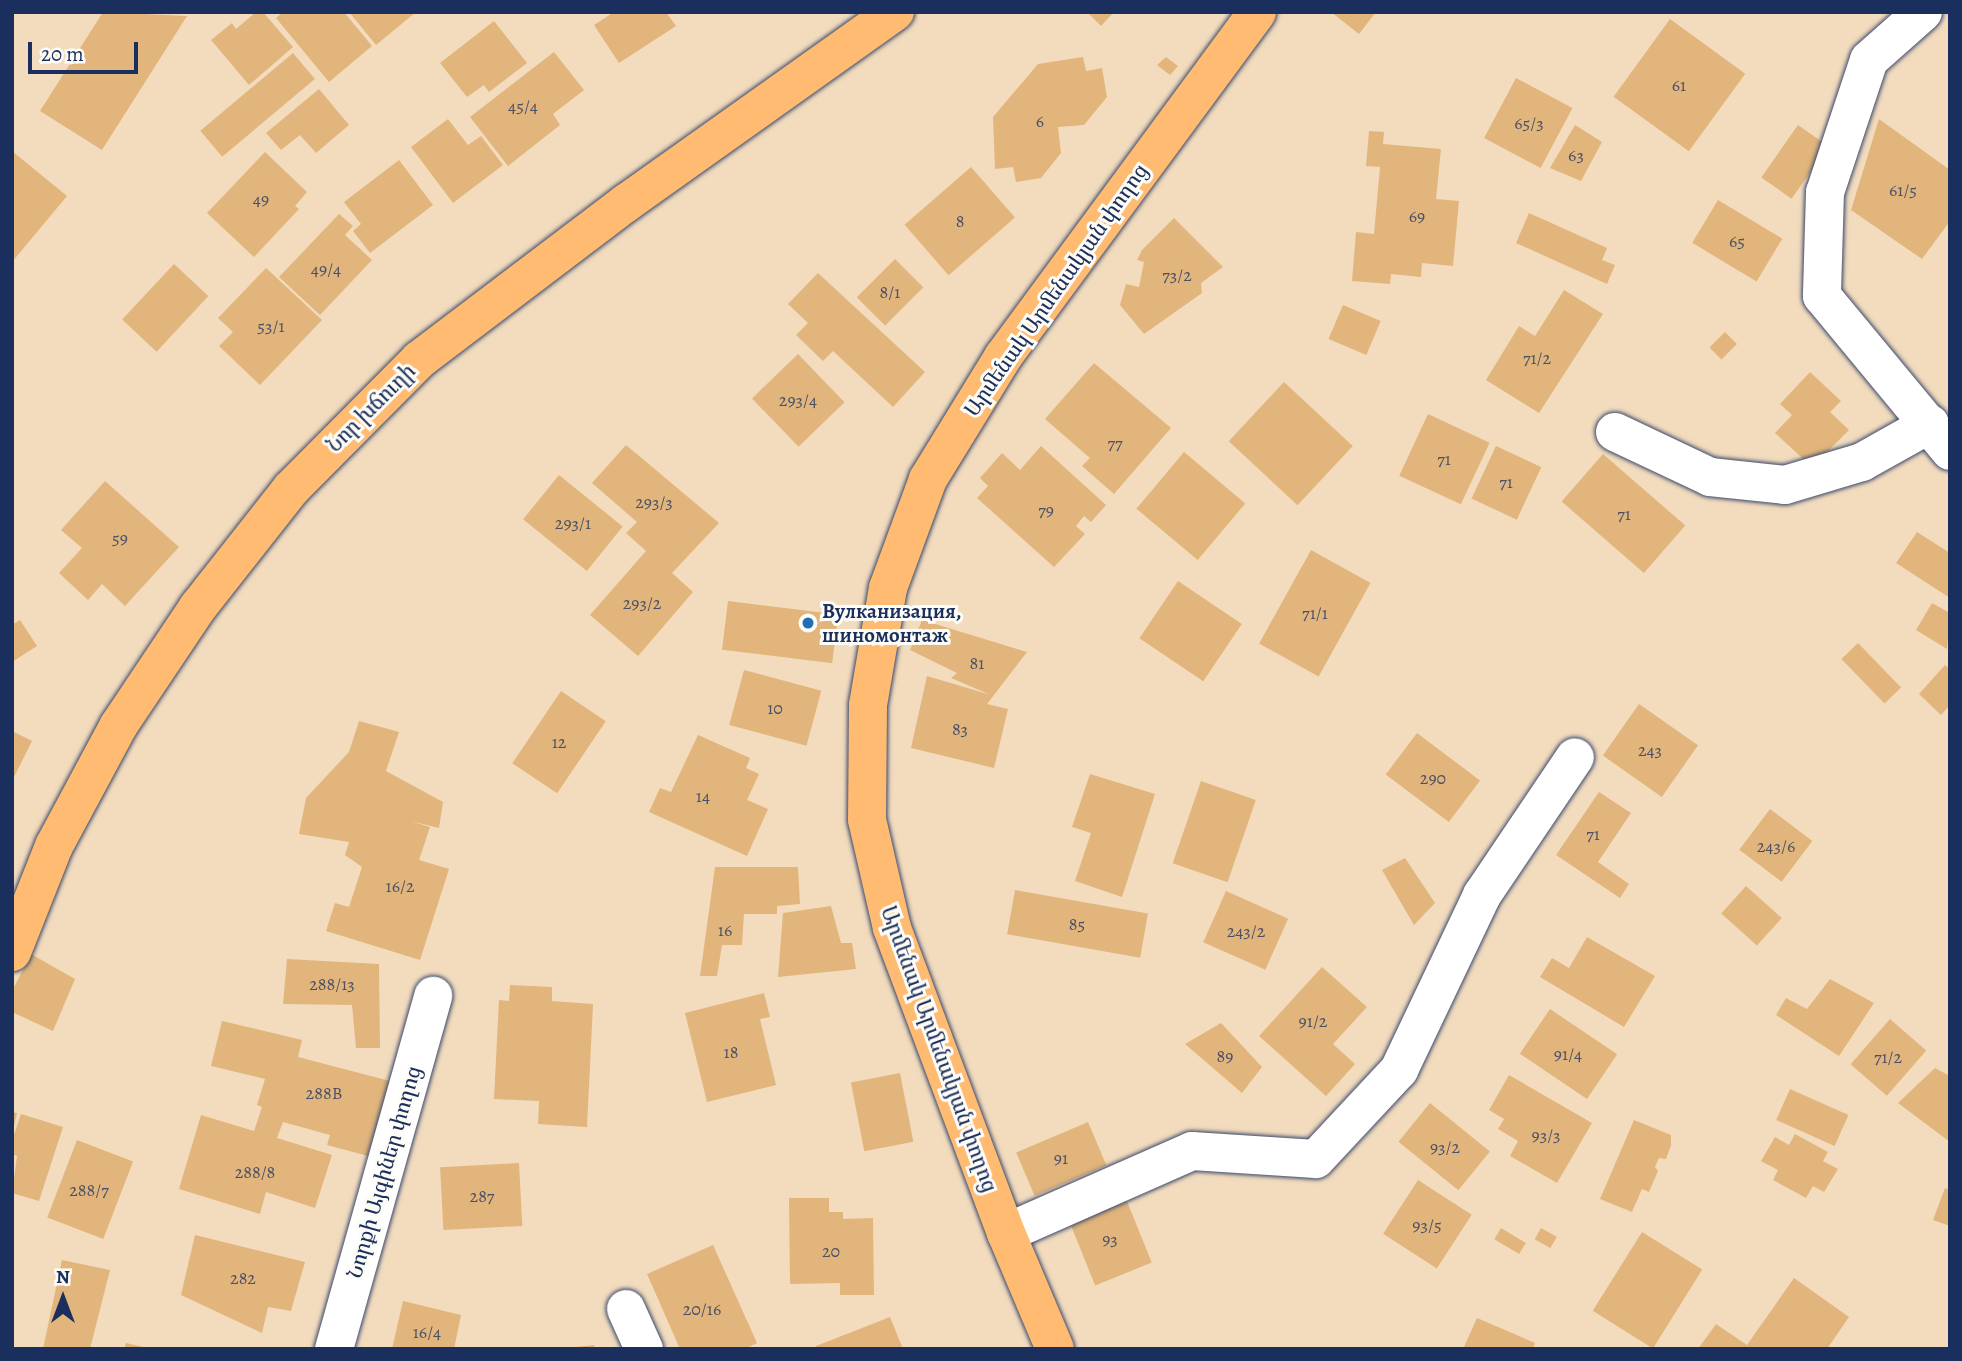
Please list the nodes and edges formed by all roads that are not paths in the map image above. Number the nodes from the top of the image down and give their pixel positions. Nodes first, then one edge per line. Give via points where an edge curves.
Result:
1 (895, 12) edge
2 (1257, 12) edge
3 (1923, 12) edge
4 (1615, 432) dead end
5 (1940, 438) edge
6 (1575, 757) dead end
7 (12, 952) edge
8 (433, 996) dead end
9 (1006, 1233) junction
10 (626, 1309) dead end
11 (334, 1349) edge
12 (645, 1349) edge
13 (1055, 1349) edge

1 - 7 main road, Նոր խճուղի via 626,203 419,360 290,489 198,607 119,725 54,846
2 - 9 main road, Արմենակ Արմենակյան փողոց via 1003,357 928,479 888,588 868,705 867,820 892,928
3 - 5 street via 1869,60 1825,192 1822,296
4 - 5 street via 1710,477 1785,485
6 - 9 street via 1482,895 1399,1070 1316,1160 1192,1151
8 - 11 street, Նորքի Այգիներ փողոց
9 - 13 main road, Արմենակ Արմենակյան փողոց
10 - 12 street

